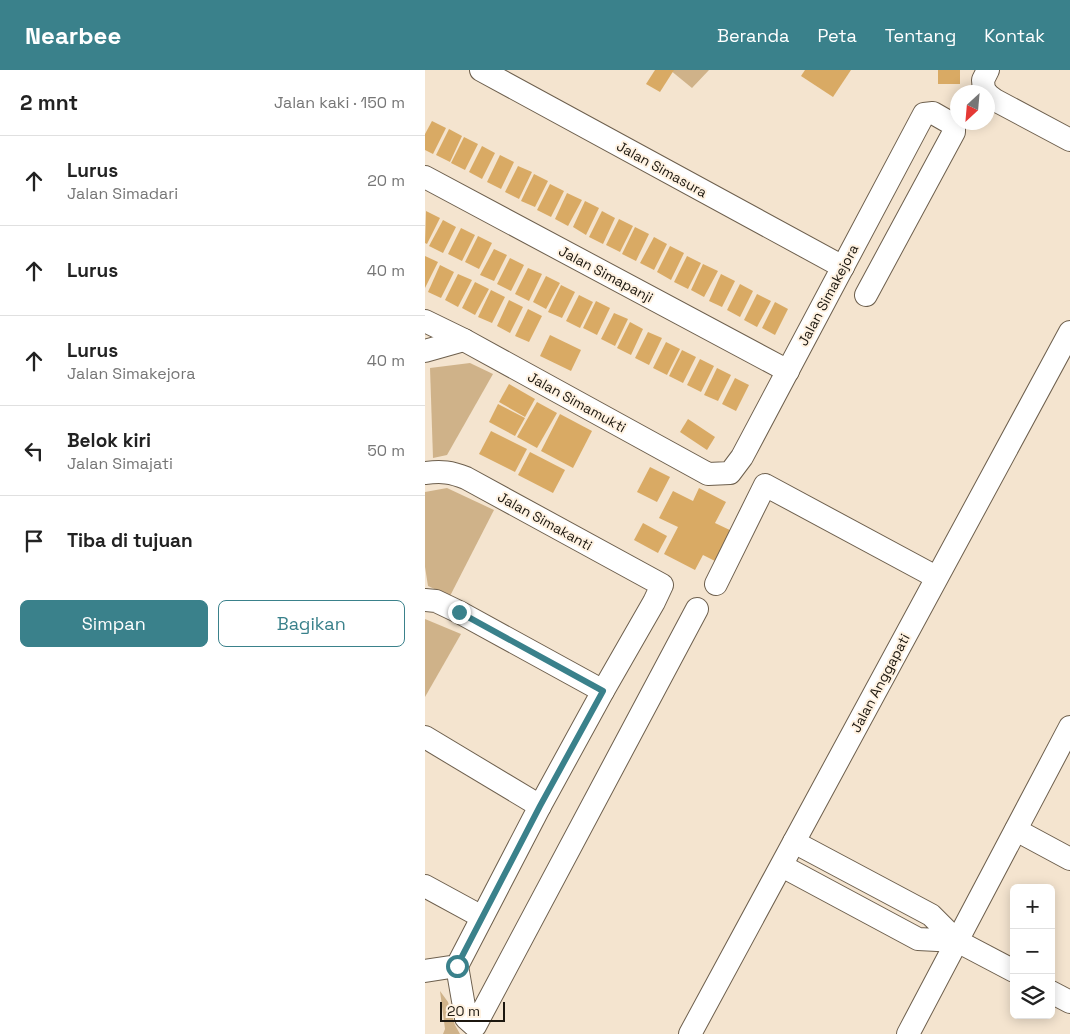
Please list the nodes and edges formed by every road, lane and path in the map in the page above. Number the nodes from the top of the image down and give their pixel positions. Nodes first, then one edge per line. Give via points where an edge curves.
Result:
1 (481, 70) edge
2 (987, 70) edge
3 (983, 85) edge
4 (995, 100) edge
5 (1070, 140) edge
6 (425, 177) edge
7 (843, 267) junction
8 (866, 295) dead end
9 (425, 321) edge
10 (1070, 332) edge
11 (464, 340) junction
12 (425, 351) edge
13 (788, 371) junction
14 (425, 473) edge
15 (730, 473) joint
16 (936, 577) junction
17 (716, 584) dead end
18 (425, 600) edge
19 (697, 609) dead end
20 (603, 691) junction
21 (1070, 727) edge
22 (425, 737) edge
23 (540, 806) junction
24 (1016, 830) junction
25 (794, 842) junction
26 (1070, 859) edge
27 (781, 866) junction
28 (425, 886) edge
29 (482, 916) junction
30 (957, 941) junction
31 (457, 966) junction
32 (1010, 970) edge
33 (425, 971) edge
34 (1055, 994) edge
35 (1070, 1002) edge
36 (690, 1034) edge
37 (908, 1034) edge

1 - 7 street, Jalan Simasura
2 - 3 street
4 - 5 street
6 - 13 street, Jalan Simapanji
7 - 8 street, Jalan Simakejora via 924,114 933,113 954,124 954,132
7 - 13 street, Jalan Simakejora
9 - 11 street, Jalan Simamukti
10 - 16 street, Jalan Anggapati
11 - 12 street
11 - 15 street, Jalan Simamukti via 708,474
13 - 15 street, Jalan Simakejora via 742,457
14 - 20 street, Jalan Simakanti via 452,472 466,478 662,585
16 - 17 street via 765,485
16 - 25 street, Jalan Anggapati
18 - 20 street via 436,601 459,612
19 - 31 street via 475,1026 466,1018
20 - 23 street
21 - 24 street
22 - 23 street
23 - 29 street
24 - 26 street
24 - 30 street
25 - 27 street, Jalan Anggapati
25 - 30 street via 931,915
27 - 30 street via 917,939
27 - 36 street, Jalan Anggapati
28 - 29 street
29 - 31 street
30 - 32 street
30 - 37 street
31 - 33 street
34 - 35 street

